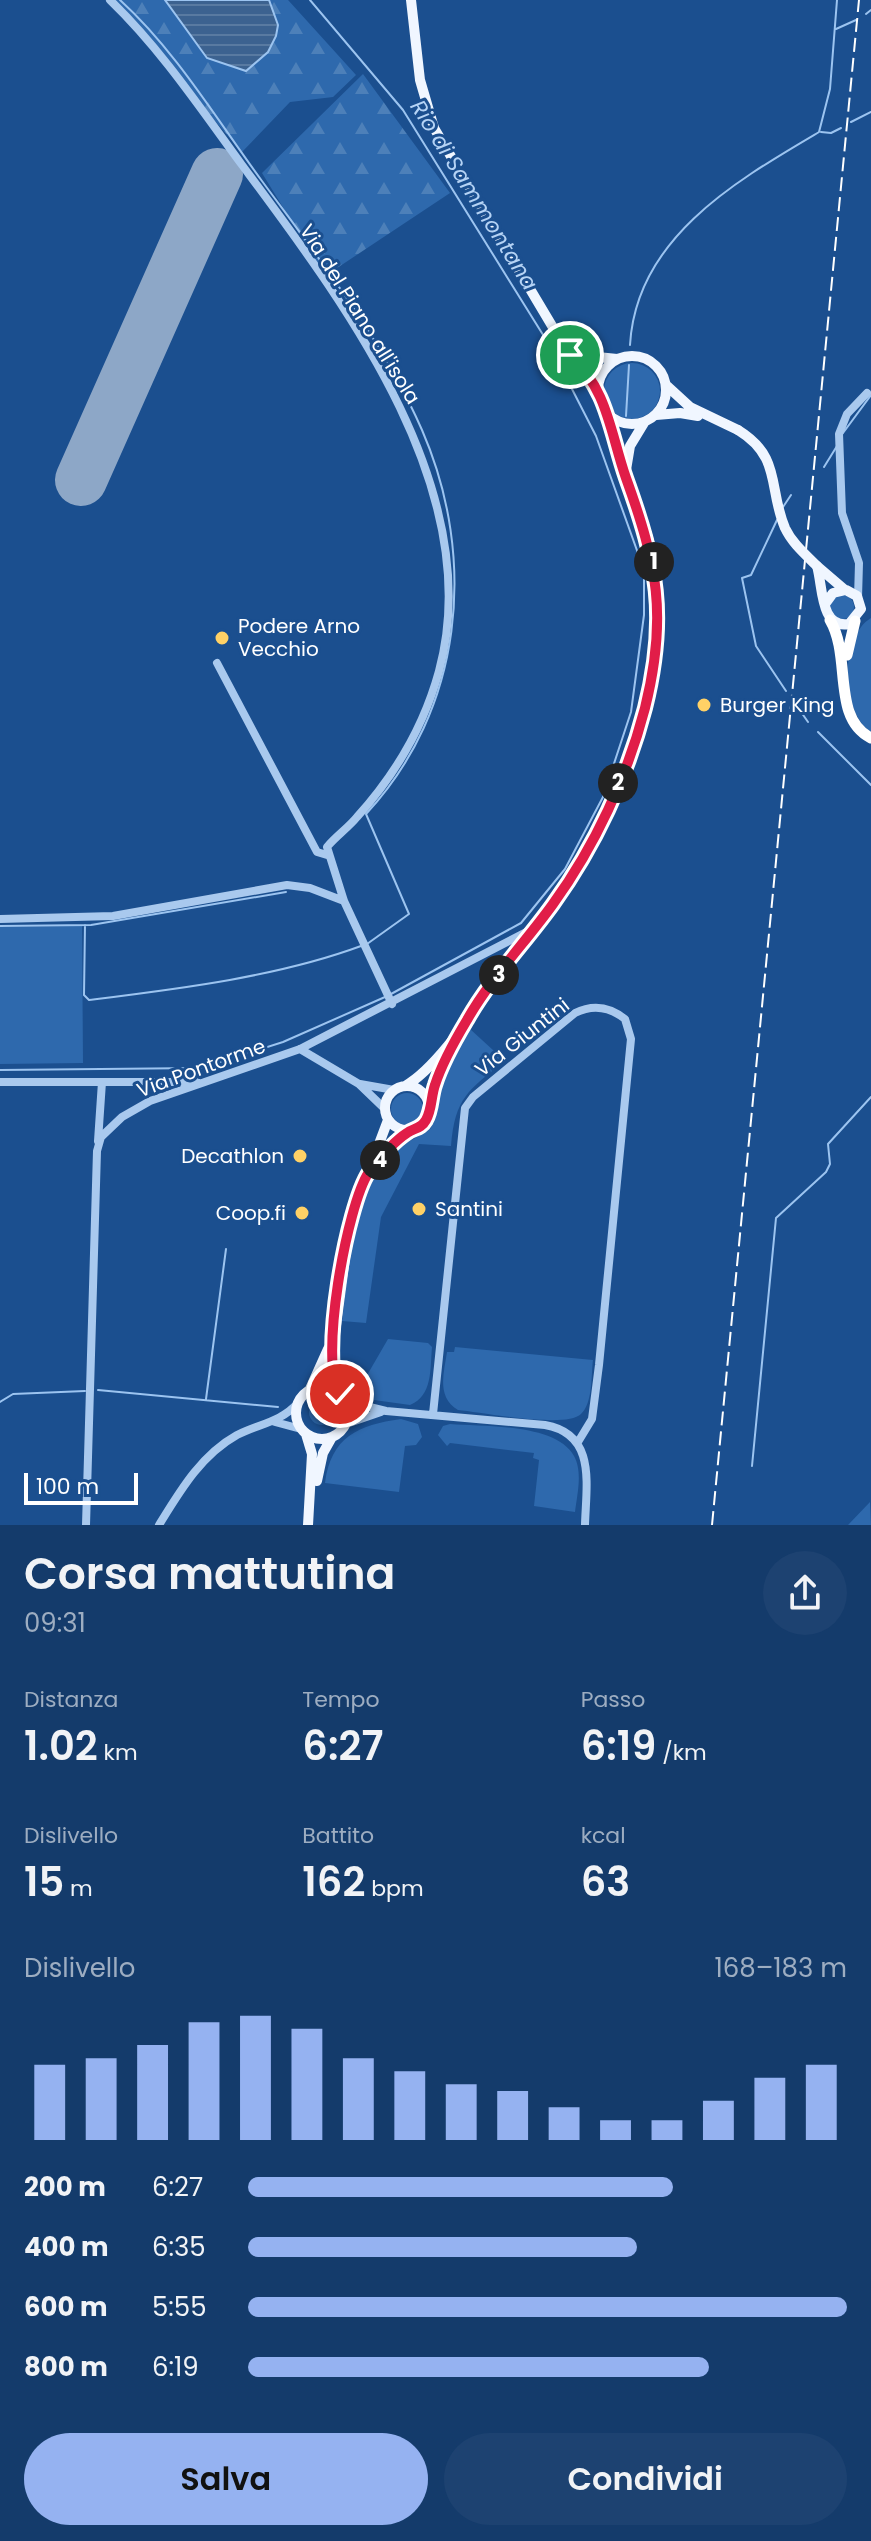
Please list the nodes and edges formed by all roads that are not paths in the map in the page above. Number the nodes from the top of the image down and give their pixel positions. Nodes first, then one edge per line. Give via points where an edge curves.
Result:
1 (110, 0) edge
2 (411, 0) edge
3 (563, 343) junction
4 (619, 359) junction
5 (666, 385) junction
6 (598, 389) junction
7 (867, 393) dead end
8 (656, 415) junction
9 (611, 418) junction
10 (712, 419) junction
11 (644, 423) junction
12 (625, 476) junction
13 (817, 566) junction
14 (860, 573) junction
15 (845, 590) junction
16 (858, 598) junction
17 (871, 602) edge
18 (825, 604) junction
19 (871, 613) edge
20 (830, 620) junction
21 (856, 620) junction
22 (217, 663) dead end
23 (845, 676) junction
24 (871, 738) edge
25 (327, 855) junction
26 (344, 901) junction
27 (0, 919) edge
28 (535, 927) junction
29 (390, 998) junction
30 (467, 1019) junction
31 (300, 1049) junction
32 (0, 1082) edge
33 (102, 1082) junction
34 (206, 1082) junction
35 (359, 1084) junction
36 (405, 1086) junction
37 (394, 1090) junction
38 (430, 1106) junction
39 (386, 1115) junction
40 (409, 1131) junction
41 (97, 1151) junction
42 (368, 1173) junction
43 (332, 1336) junction
44 (309, 1390) junction
45 (343, 1398) junction
46 (298, 1403) junction
47 (386, 1411) junction
48 (433, 1414) junction
49 (274, 1421) junction
50 (346, 1424) junction
51 (304, 1432) junction
52 (332, 1437) junction
53 (578, 1442) junction
54 (310, 1510) junction
55 (86, 1525) edge
56 (159, 1525) edge
57 (308, 1525) edge
58 (585, 1525) edge

1 - 25 street, Via del Piano all'isola via 199,107 333,294 400,405 439,516 446,632 429,702 394,772 331,842
2 - 3 main road via 420,80 434,128
3 - 4 main road via 588,356
3 - 6 main road
4 - 5 main road via 636,356 652,362
4 - 6 main road via 603,373
5 - 8 main road
5 - 10 main road
6 - 9 main road
7 - 14 street via 847,414 839,434 842,513
8 - 10 main road
8 - 11 main road
9 - 11 main road via 628,425
9 - 12 main road
10 - 13 main road, bridge via 738,430 768,459 784,525
11 - 12 main road via 630,446
12 - 28 main road via 649,540 657,584 657,641 644,709 598,830
13 - 15 main road
13 - 18 main road
14 - 15 street
14 - 16 street
15 - 16 main road
15 - 18 main road via 831,594
16 - 17 main road
16 - 21 main road
18 - 20 main road
19 - 21 main road
20 - 21 main road via 840,625
20 - 23 highway via 842,645
21 - 23 highway
22 - 25 street via 317,852
23 - 24 highway via 849,716
25 - 26 street
26 - 27 street via 287,885 113,916
26 - 29 street
28 - 29 street, Via Pontorme
28 - 30 main road
29 - 31 street, Via Pontorme
30 - 36 main road via 425,1071
30 - 38 main road
31 - 34 street, Via Pontorme
31 - 35 street
32 - 33 street
33 - 34 street
33 - 41 street
34 - 41 street, Via Pontorme via 122,1117 101,1137
35 - 37 street
35 - 39 street
36 - 37 main road
36 - 38 main road via 423,1093
37 - 39 main road
38 - 40 main road via 422,1126
39 - 40 main road via 395,1127
39 - 42 main road
40 - 42 main road
41 - 55 street
42 - 43 main road via 350,1221
43 - 44 main road
43 - 45 main road via 332,1377
44 - 45 main road via 325,1387
44 - 46 main road
45 - 47 street
45 - 50 main road
46 - 49 street
46 - 51 main road via 296,1416
47 - 48 street
47 - 50 street
48 - 53 street via 556,1427
48 - 53 street, Via Giuntini via 465,1108 575,1013 606,1008 625,1019 631,1039 592,1419
49 - 51 street
49 - 56 street via 236,1436 211,1454
50 - 52 main road
51 - 52 main road via 319,1439
51 - 54 main road via 312,1454
52 - 54 main road via 323,1453
53 - 58 street via 586,1462
54 - 57 main road

